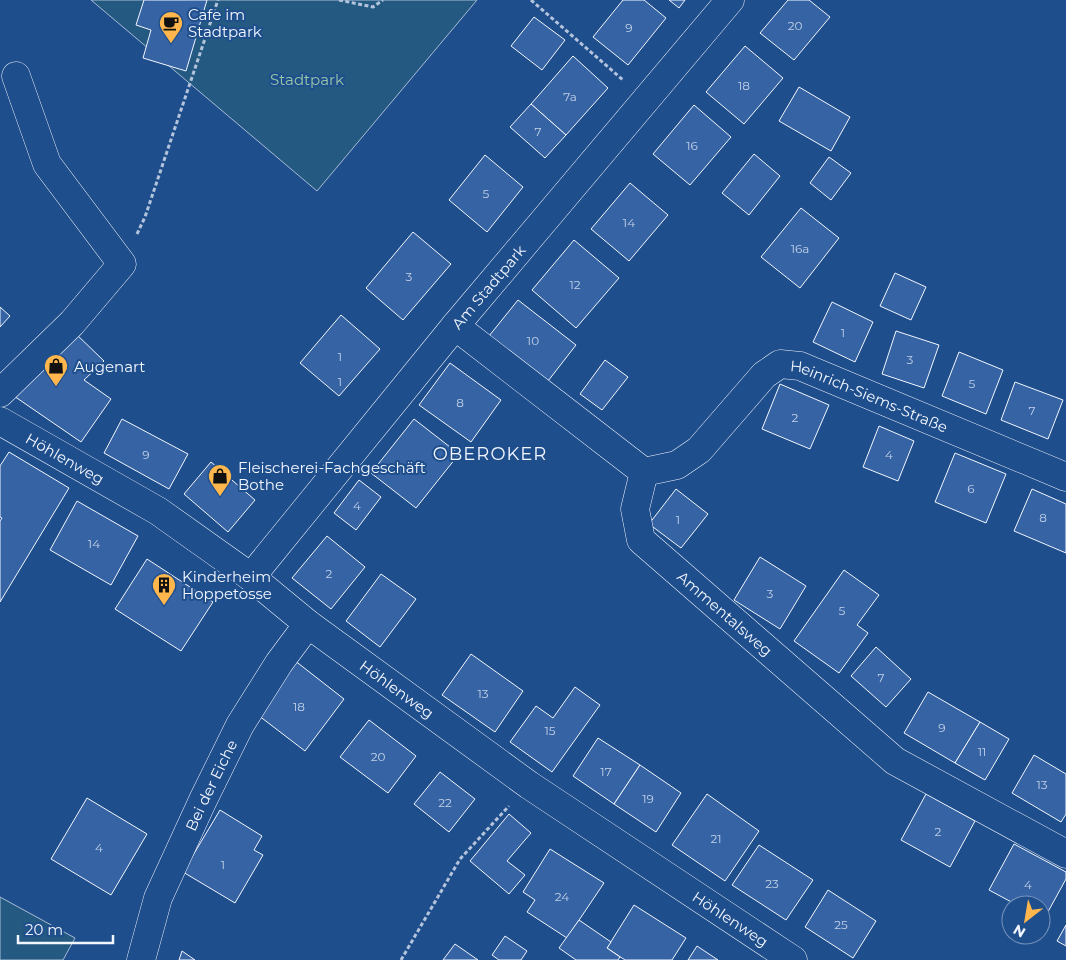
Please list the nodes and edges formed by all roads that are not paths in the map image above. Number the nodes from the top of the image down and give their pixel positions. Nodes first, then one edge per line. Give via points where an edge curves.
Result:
1 (730, 0) edge
2 (16, 76) dead end
3 (455, 326) junction
4 (0, 393) edge
5 (0, 421) edge
6 (644, 472) junction
7 (1066, 477) edge
8 (251, 578) junction
9 (308, 624) junction
10 (1066, 854) edge
11 (142, 960) edge
12 (793, 960) edge

1 - 3 street, Am Stadtpark
2 - 4 street via 47,164 122,264 72,323
3 - 6 street
3 - 8 street, Am Stadtpark
5 - 8 street, Höhlenweg via 158,511
6 - 7 street, Heinrich-Siems-Straße via 677,465 698,450 764,375 780,364 800,366
6 - 10 street, Ammentalsweg via 635,509 640,540 895,761
8 - 9 street, Höhlenweg
9 - 11 street, Bei der Eiche via 240,725 215,775 158,898
9 - 12 street, Höhlenweg via 529,785

